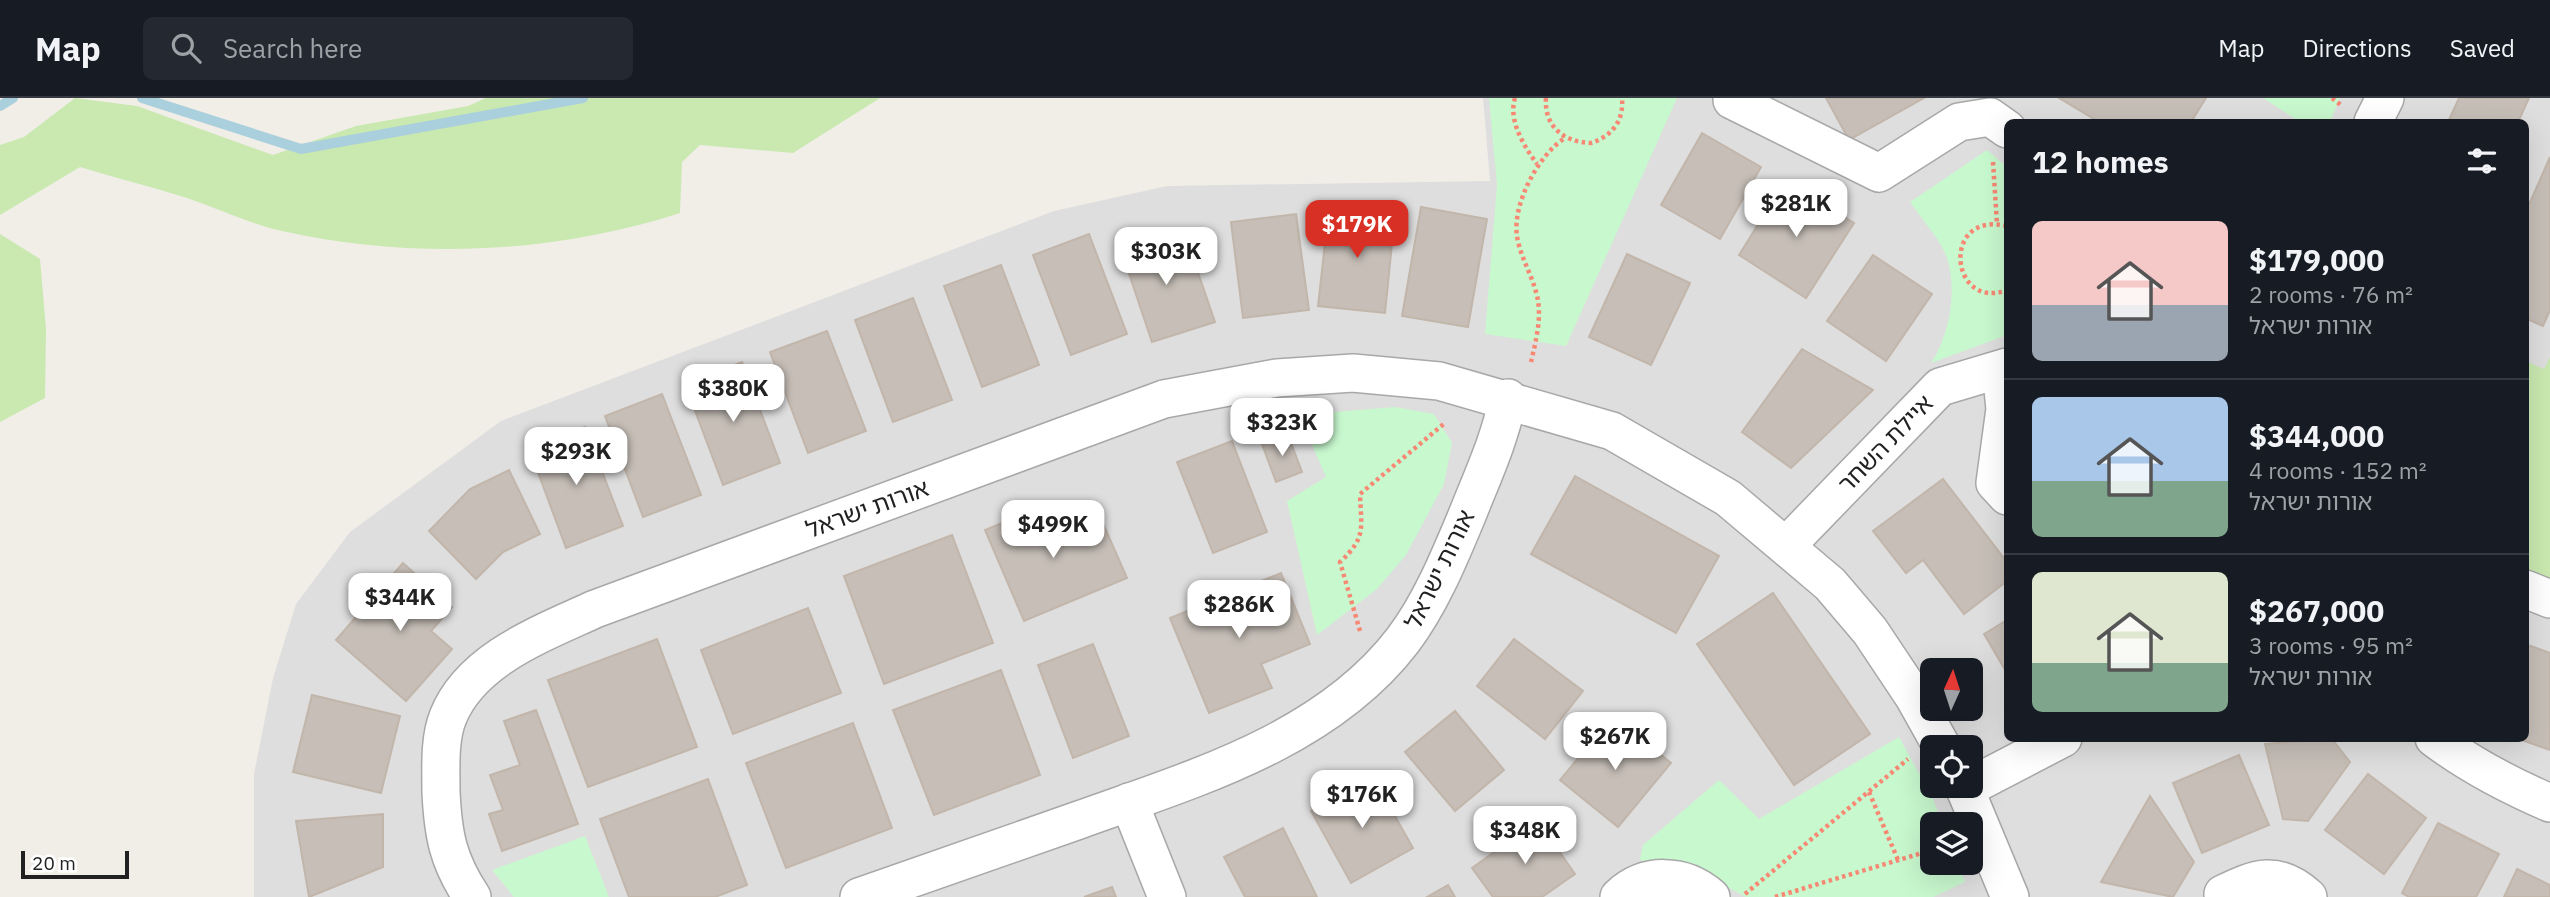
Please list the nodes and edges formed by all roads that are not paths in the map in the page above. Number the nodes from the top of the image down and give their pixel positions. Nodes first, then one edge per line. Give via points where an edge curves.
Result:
1 (2385, 98) edge
2 (1732, 100) dead end
3 (2375, 119) edge
4 (1999, 123) edge
5 (2004, 369) edge
6 (1508, 398) junction
7 (2004, 417) edge
8 (2004, 493) edge
9 (1786, 546) junction
10 (2529, 591) edge
11 (2550, 599) edge
12 (1922, 735) edge
13 (2055, 742) edge
14 (2440, 742) edge
15 (1983, 778) edge
16 (1969, 798) edge
17 (1129, 802) junction
18 (2550, 803) edge
19 (472, 897) edge
20 (859, 897) edge
21 (1167, 897) edge
22 (1619, 897) edge
23 (1711, 897) edge
24 (2010, 897) edge
25 (2224, 897) edge
26 (2308, 897) edge

1 - 3 street
2 - 4 street via 1879,173 1959,122
5 - 9 street, איילת השחר via 1940,387
6 - 9 street, אורות ישראל via 1612,431 1728,498
6 - 17 street, אורות ישראל via 1502,431 1456,543 1431,594 1396,647 1327,711 1281,739 1209,774
6 - 19 street, אורות ישראל via 1439,381 1353,373 1278,378 1164,399 595,609 532,639 495,662 466,688 447,718 442,820 447,850
7 - 8 street, איילת השחר via 1995,483
9 - 12 street, אורות ישראל via 1830,584 1870,631 1914,697
10 - 11 street
13 - 15 street
14 - 18 street via 2474,766
16 - 24 street
17 - 20 street, אורות ישראל
17 - 21 street
22 - 23 street via 1648,880 1668,877 1690,883
25 - 26 street via 2258,877 2294,884

